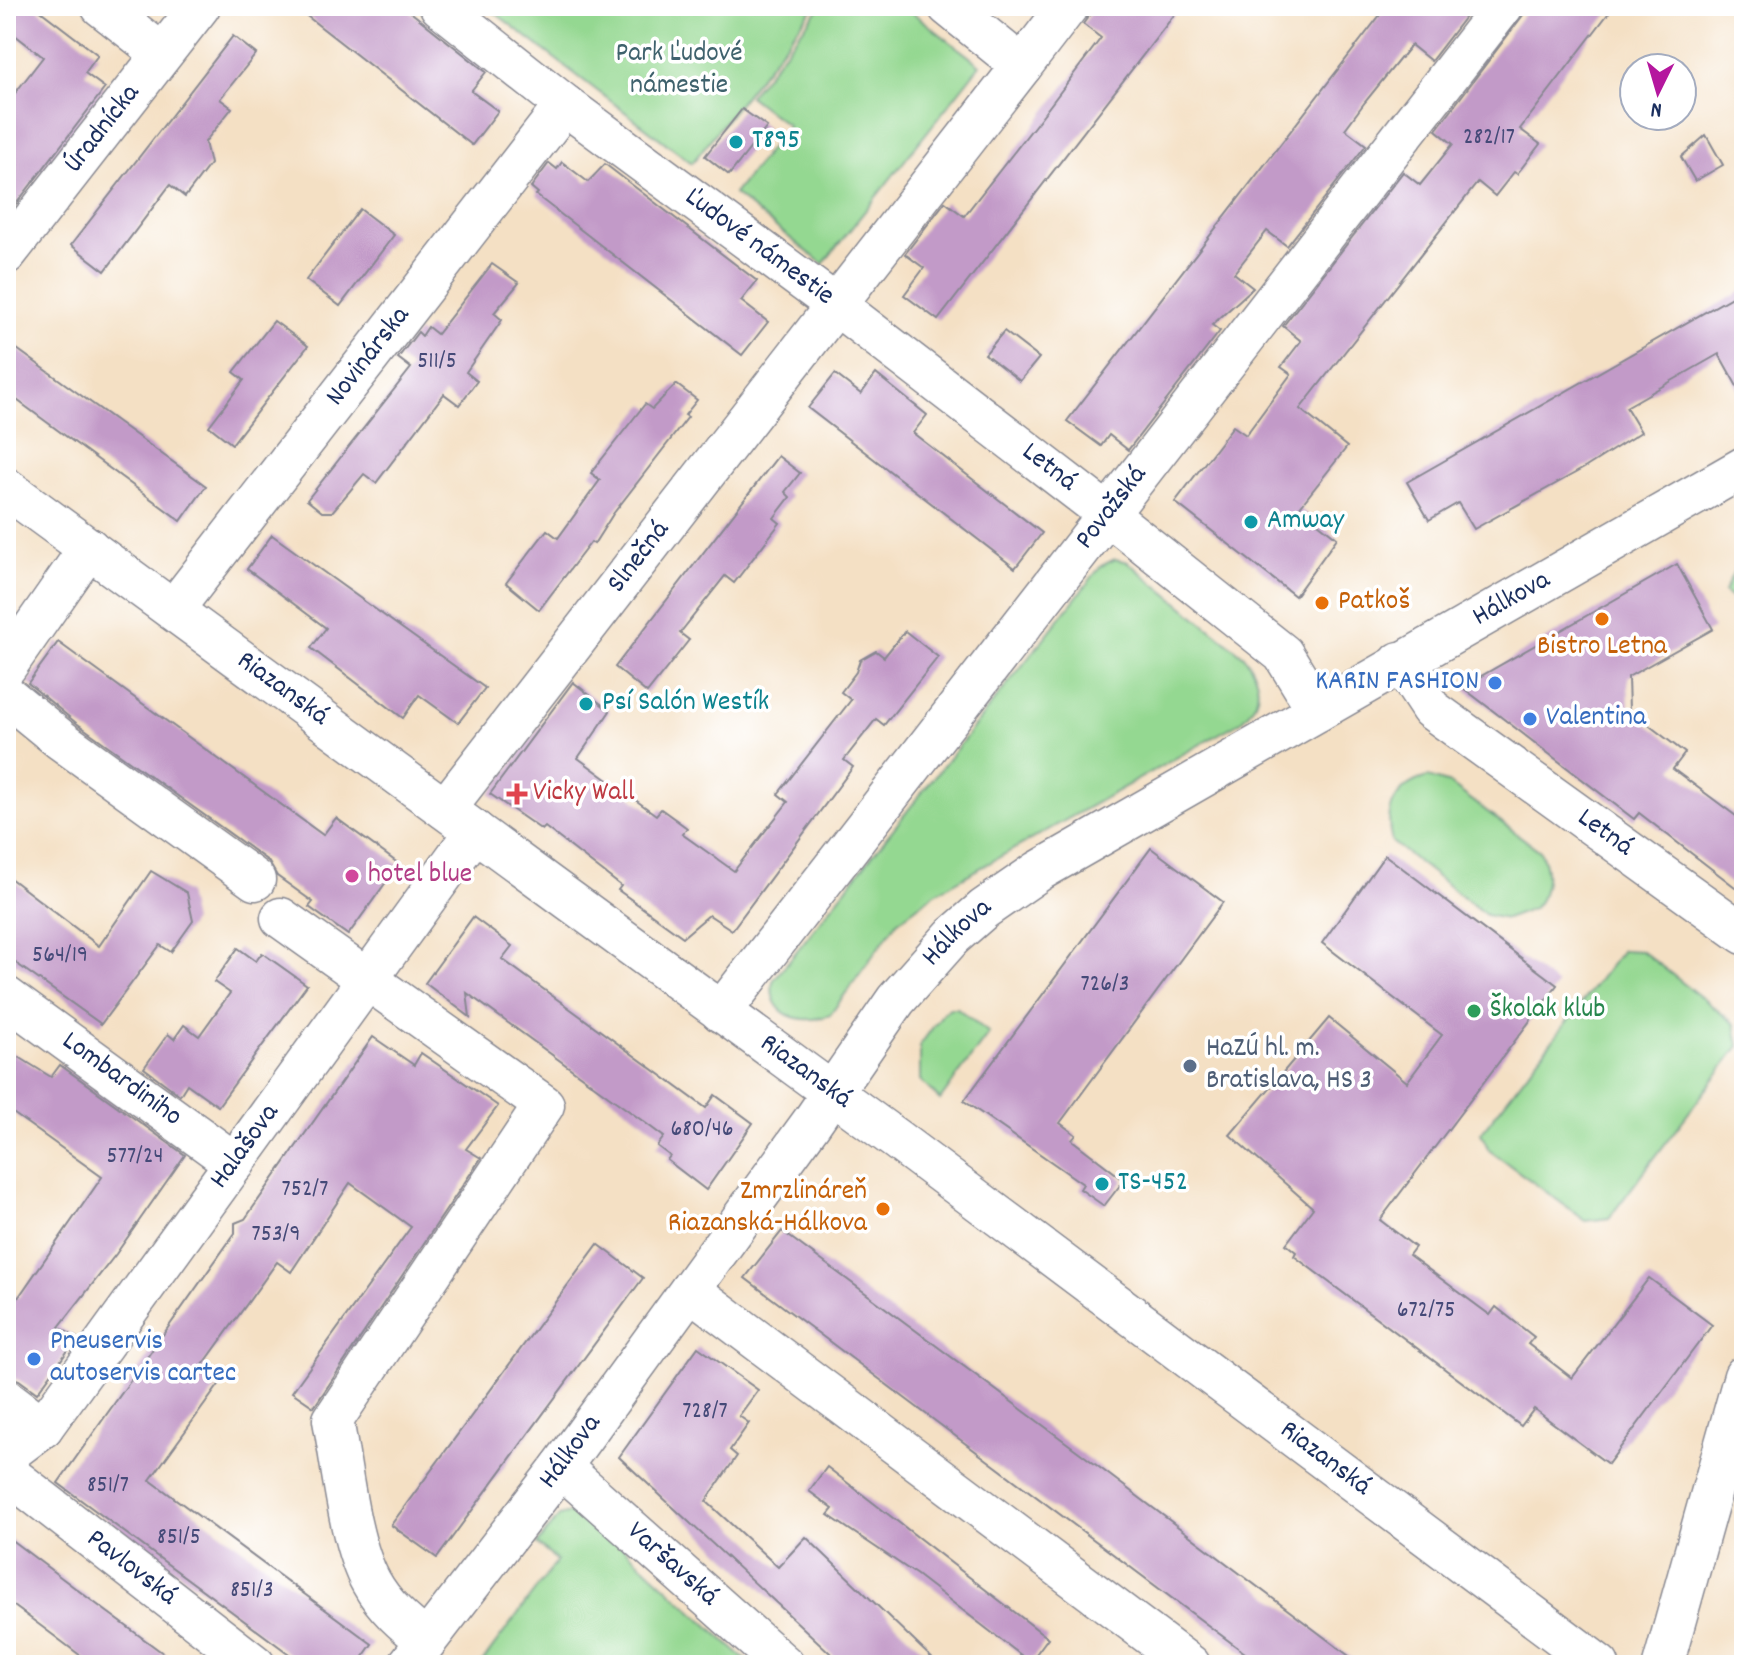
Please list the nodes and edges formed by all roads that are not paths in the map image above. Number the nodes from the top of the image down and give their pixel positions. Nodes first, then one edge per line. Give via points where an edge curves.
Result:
1 (101, 6) edge
2 (200, 6) edge
3 (440, 6) edge
4 (948, 6) edge
5 (1068, 6) edge
6 (1503, 6) edge
7 (161, 53) junction
8 (1022, 66) junction
9 (565, 105) junction
10 (6, 254) edge
11 (836, 305) junction
12 (1744, 467) edge
13 (6, 488) edge
14 (1109, 515) junction
15 (89, 548) junction
16 (173, 610) junction
17 (1400, 662) junction
18 (6, 667) edge
19 (6, 695) edge
20 (1318, 711) junction
21 (460, 820) junction
22 (255, 880) dead end
23 (281, 918) dead end
24 (1744, 934) edge
25 (367, 980) junction
26 (6, 997) edge
27 (721, 1012) junction
28 (832, 1094) junction
29 (235, 1163) junction
30 (690, 1290) junction
31 (1744, 1376) edge
32 (6, 1399) edge
33 (43, 1427) junction
34 (6, 1455) edge
35 (561, 1467) junction
36 (6, 1472) edge
37 (417, 1652) edge
38 (242, 1661) edge
39 (784, 1665) edge
40 (1190, 1665) edge
41 (1599, 1665) edge
42 (1663, 1665) edge

1 - 7 street
2 - 7 street, Úradnícka
3 - 9 street, Ľudové námestie
4 - 8 street
5 - 8 street, Ľudové námestie
6 - 14 street, Považská
7 - 10 street, Úradnícka
8 - 11 street, Ľudové námestie
9 - 11 street, Ľudové námestie
9 - 16 street, Novinárska
11 - 14 street, Letná
11 - 21 street, Slnečná
12 - 17 street, Hálkova
13 - 15 street, Riazanská
14 - 20 street, Letná via 1283,654
14 - 27 street, Považská
15 - 16 street, Riazanská
15 - 18 street
16 - 21 street, Riazanská
17 - 20 street, Hálkova
17 - 24 street, Letná via 1431,709
19 - 22 street
20 - 28 street, Hálkova via 1039,871 984,909 896,1000
21 - 25 street, Halašova
21 - 27 street, Riazanská
23 - 25 street
25 - 29 street, Halašova
25 - 37 street via 544,1105 333,1420 370,1581
26 - 29 street, Lombardiniho
27 - 28 street, Riazanská
28 - 30 street, Hálkova
28 - 41 street, Riazanská
29 - 33 street, Halašova
30 - 35 street, Hálkova
30 - 40 street
31 - 42 street
32 - 33 street
33 - 34 street, Halašova
35 - 37 street, Hálkova
35 - 39 street, Varšavská
36 - 38 street, Pavlovská

